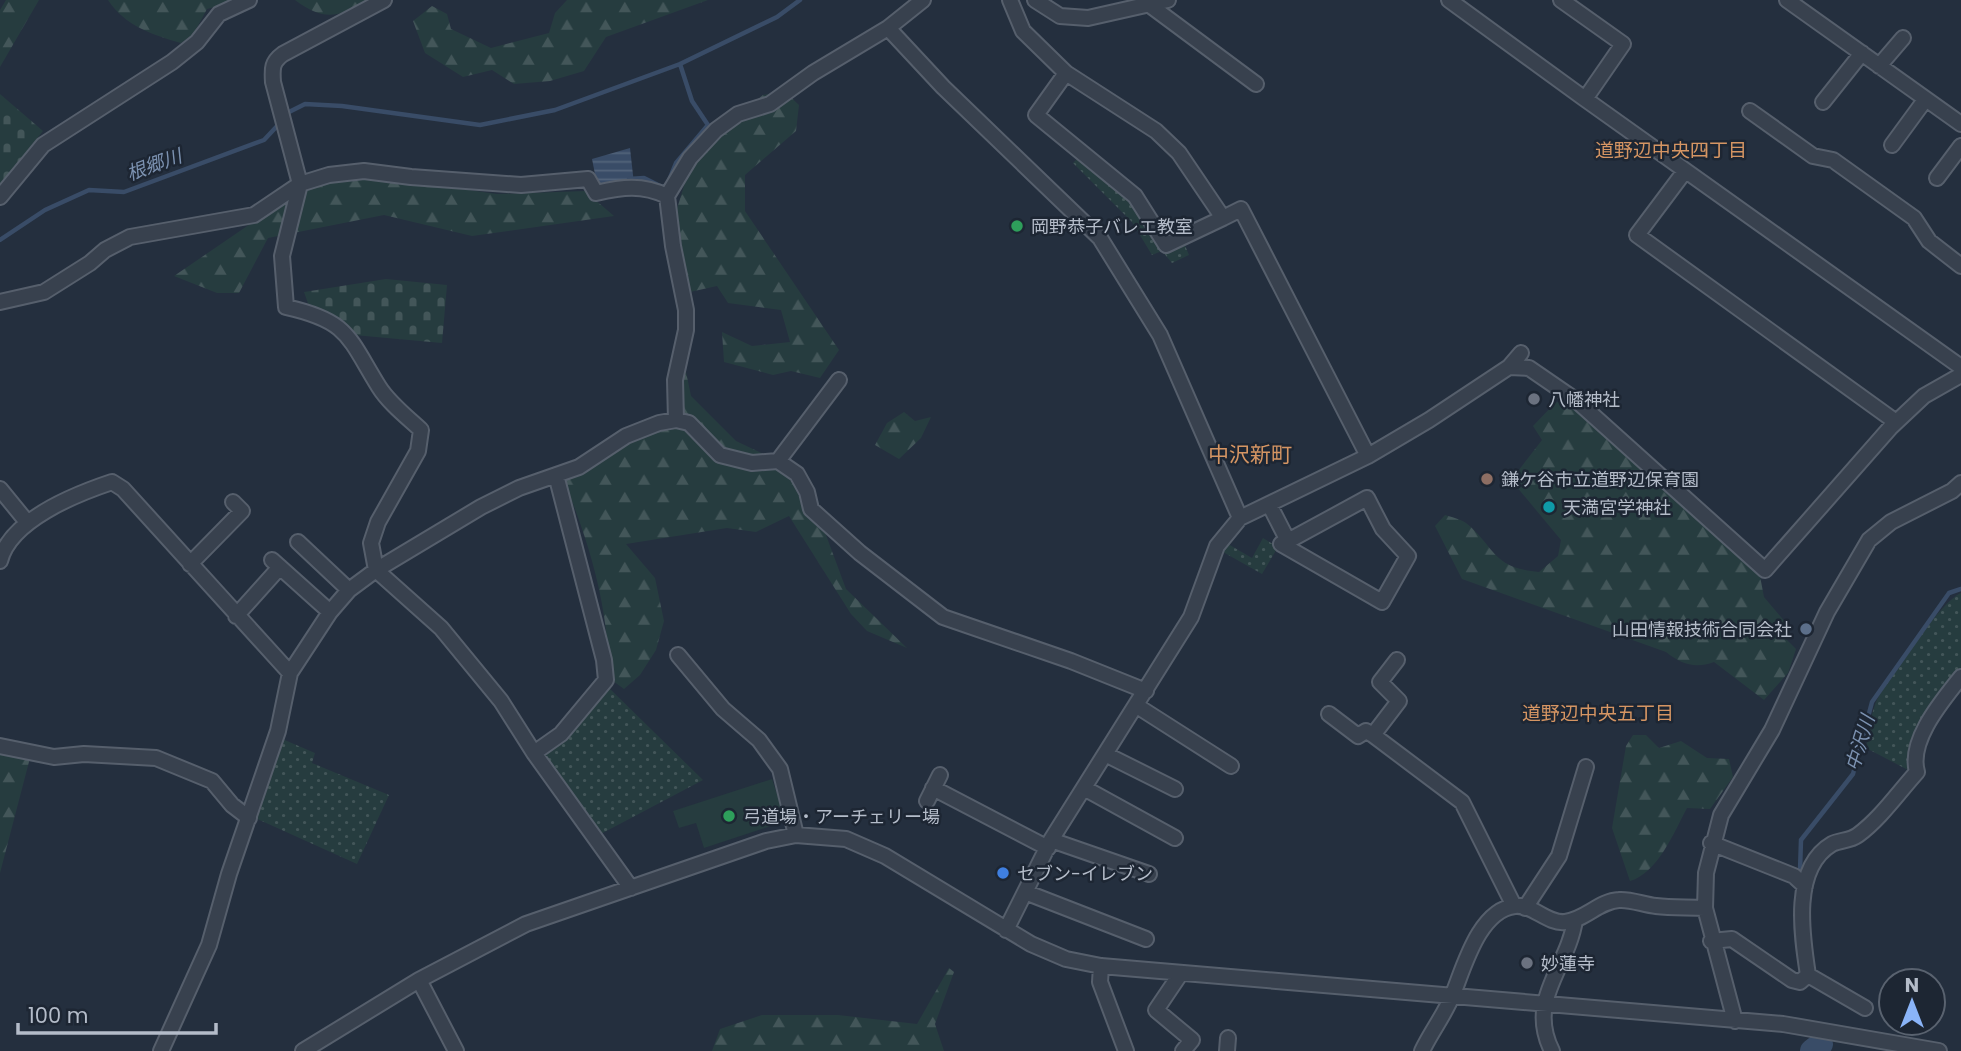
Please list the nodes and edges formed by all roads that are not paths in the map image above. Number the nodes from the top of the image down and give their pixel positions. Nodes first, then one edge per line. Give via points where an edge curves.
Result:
1 (249, 0) edge
2 (384, 0) edge
3 (923, 0) edge
4 (1010, 0) edge
5 (1035, 0) edge
6 (1110, 0) edge
7 (1168, 0) edge
8 (1449, 0) edge
9 (1561, 0) edge
10 (1792, 1) edge
11 (1151, 6) junction
12 (1126, 11) junction
13 (888, 28) junction
14 (1903, 38) dead end
15 (1862, 53) junction
16 (1879, 66) junction
17 (1066, 73) junction
18 (1249, 85) dead end
19 (1585, 99) junction
20 (1925, 100) junction
21 (1824, 102) dead end
22 (1750, 111) dead end
23 (1961, 124) edge
24 (1892, 145) dead end
25 (1961, 146) edge
26 (1685, 171) junction
27 (1937, 178) dead end
28 (300, 184) junction
29 (667, 196) junction
30 (0, 197) edge
31 (1223, 218) junction
32 (1961, 266) edge
33 (0, 302) edge
34 (1521, 353) dead end
35 (1509, 367) junction
36 (1961, 367) edge
37 (1961, 375) edge
38 (839, 380) dead end
39 (676, 420) junction
40 (1896, 422) junction
41 (1368, 456) junction
42 (778, 461) junction
43 (556, 475) junction
44 (1961, 483) edge
45 (0, 489) edge
46 (233, 502) dead end
47 (1269, 504) junction
48 (1240, 518) junction
49 (27, 522) junction
50 (1288, 541) junction
51 (298, 542) dead end
52 (0, 561) edge
53 (190, 564) junction
54 (376, 570) junction
55 (349, 590) junction
56 (330, 612) junction
57 (236, 616) junction
58 (678, 655) dead end
59 (1397, 660) dead end
60 (290, 673) junction
61 (1961, 677) edge
62 (1146, 691) junction
63 (1137, 706) junction
64 (1329, 714) dead end
65 (1373, 735) junction
66 (0, 746) edge
67 (534, 753) junction
68 (1105, 754) junction
69 (1231, 766) dead end
70 (1586, 767) dead end
71 (933, 788) dead end
72 (1084, 788) junction
73 (1175, 789) dead end
74 (249, 818) junction
75 (796, 835) junction
76 (1175, 838) dead end
77 (1712, 842) junction
78 (1050, 844) junction
79 (1149, 874) dead end
80 (1805, 886) junction
81 (631, 888) junction
82 (1025, 892) junction
83 (1520, 907) junction
84 (1705, 908) junction
85 (1575, 920) junction
86 (1006, 930) junction
87 (1146, 939) dead end
88 (1711, 941) junction
89 (1101, 967) junction
90 (1181, 974) junction
91 (1808, 975) junction
92 (419, 980) junction
93 (1452, 996) junction
94 (1545, 1003) junction
95 (1865, 1008) dead end
96 (1735, 1021) junction
97 (161, 1051) edge
98 (303, 1051) edge
99 (456, 1051) edge
100 (1126, 1051) edge
101 (1183, 1051) edge
102 (1422, 1051) edge
103 (1552, 1051) edge
104 (1939, 1051) edge

1 - 30 street via 219,14 197,42 172,62 43,145
2 - 28 street via 274,60 273,82
3 - 13 street
4 - 17 street via 1023,31
5 - 12 street via 1060,16 1088,18
6 - 12 street
7 - 11 street
8 - 19 street
9 - 19 street via 1623,44
10 - 15 street
11 - 12 street
11 - 18 street
13 - 29 street via 769,104 738,114 716,130 690,158
13 - 48 street via 1100,238 1160,335
14 - 16 street
15 - 16 street
15 - 21 street
16 - 20 street
17 - 31 street via 1156,131 1191,169
17 - 31 street via 1036,116 1135,196 1166,245
19 - 26 street
20 - 23 street
20 - 24 street
22 - 32 street via 1813,156 1833,160 1914,218 1929,241
25 - 27 street
26 - 36 street
26 - 40 street via 1637,235
28 - 29 street via 329,174 364,171 522,185 588,179 596,193 627,186 650,188
28 - 33 street via 254,215 130,237 44,292
28 - 54 street via 282,256 286,307 331,320 348,335 380,390 421,430 418,451 371,543
29 - 39 street via 686,310 676,380
31 - 41 street via 1241,209
34 - 35 street
35 - 40 street via 1530,368 1577,401 1765,570
35 - 41 street
37 - 40 street via 1924,396
38 - 42 street
39 - 42 street via 689,423 720,455 732,460
39 - 43 street via 626,436 579,467
41 - 47 street
42 - 62 street via 797,474 811,509 943,617
43 - 54 street via 481,507
43 - 67 street via 606,680 561,734
44 - 77 street via 1891,522 1869,540 1827,612 1772,730 1721,815
45 - 49 street
46 - 53 street via 242,511
47 - 48 street
47 - 50 street
48 - 62 street via 1217,546 1195,610
49 - 52 street
49 - 53 street via 76,494 112,482
50 - 50 street via 1367,498 1383,529 1408,556 1382,602 1281,544
51 - 55 street
53 - 57 street
54 - 55 street
54 - 67 street via 442,628 501,701
55 - 56 street
56 - 57 street via 276,564
56 - 60 street
57 - 60 street
58 - 75 street via 723,709 759,740 780,769
59 - 65 street via 1377,679 1399,701
60 - 74 street via 278,731
61 - 80 street via 1925,727 1917,772 1856,837 1833,844 1817,858
62 - 63 street
63 - 68 street
63 - 69 street
64 - 65 street via 1358,736
65 - 83 street via 1462,802
66 - 74 street via 54,757 156,758 212,781
67 - 81 street
68 - 72 street
68 - 73 street
70 - 83 street via 1559,856
71 - 78 street
72 - 76 street
72 - 78 street
74 - 97 street via 209,945
75 - 81 street
75 - 86 street via 846,839 885,856
77 - 80 street via 1794,876
77 - 84 street
78 - 79 street
78 - 82 street
80 - 91 street via 1800,922
81 - 92 street via 539,918
82 - 86 street
82 - 87 street
83 - 85 street via 1555,922
83 - 93 street via 1499,912 1481,930
84 - 85 street via 1621,899
84 - 88 street
85 - 94 street via 1569,947 1549,981
86 - 89 street via 1066,959
88 - 91 street via 1732,939 1792,980 1800,982
88 - 96 street
89 - 90 street
89 - 100 street via 1101,982
90 - 93 street
90 - 101 street via 1156,1010 1192,1040
91 - 95 street
92 - 98 street
92 - 99 street
93 - 94 street
93 - 102 street
94 - 96 street
94 - 103 street via 1543,1025
96 - 104 street via 1830,1030

